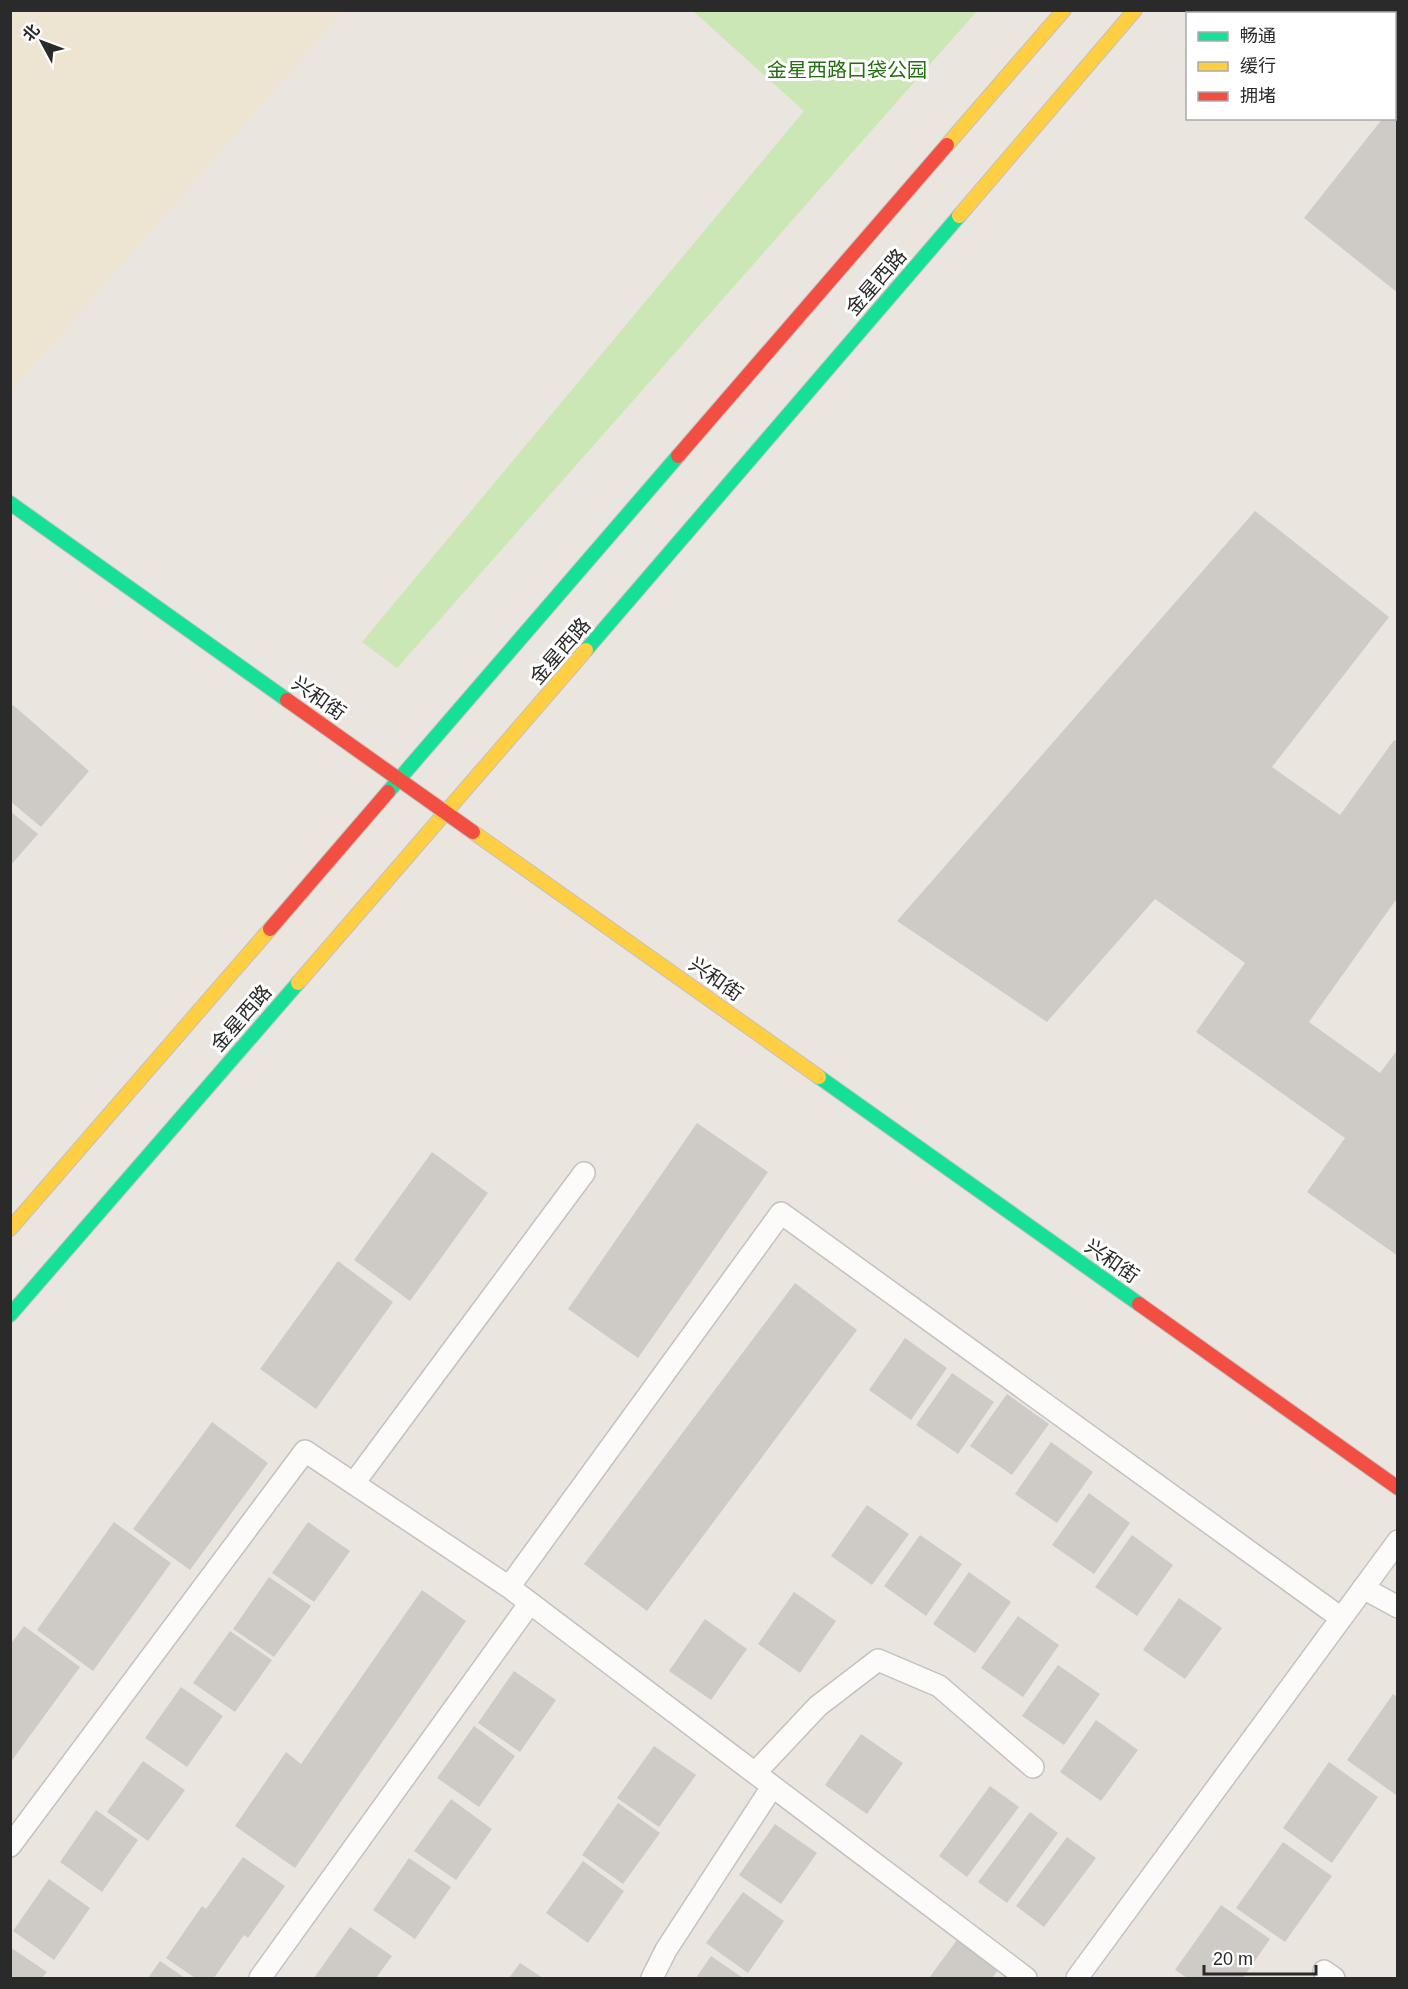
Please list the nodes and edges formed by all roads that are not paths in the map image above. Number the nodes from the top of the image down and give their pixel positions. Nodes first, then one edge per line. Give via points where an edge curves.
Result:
1 (1064, 10) edge
2 (1135, 10) edge
3 (10, 503) edge
4 (401, 780) junction
5 (447, 812) junction
6 (584, 1173) dead end
7 (10, 1229) edge
8 (10, 1315) edge
9 (354, 1483) junction
10 (1398, 1488) edge
11 (1398, 1541) edge
12 (509, 1587) junction
13 (1363, 1588) junction
14 (530, 1603) junction
15 (1398, 1607) edge
16 (1341, 1618) junction
17 (1033, 1767) dead end
18 (755, 1773) junction
19 (772, 1787) junction
20 (10, 1846) edge
21 (260, 1978) edge
22 (652, 1978) edge
23 (1026, 1978) edge
24 (1077, 1978) edge

1 - 4 main road, 金星西路
2 - 5 main road, 金星西路
3 - 4 main road, 兴和街
4 - 5 main road, 兴和街
4 - 7 main road, 金星西路
5 - 8 main road, 金星西路
5 - 10 main road, 兴和街
6 - 9 lane
9 - 12 lane
9 - 20 lane via 305,1451
11 - 13 lane
12 - 14 lane
12 - 16 lane via 781,1214
13 - 15 lane
13 - 16 lane
14 - 18 lane
14 - 21 lane
16 - 24 lane
17 - 18 lane via 939,1686 878,1660 818,1706
18 - 19 lane
19 - 22 lane via 666,1950
19 - 23 lane

